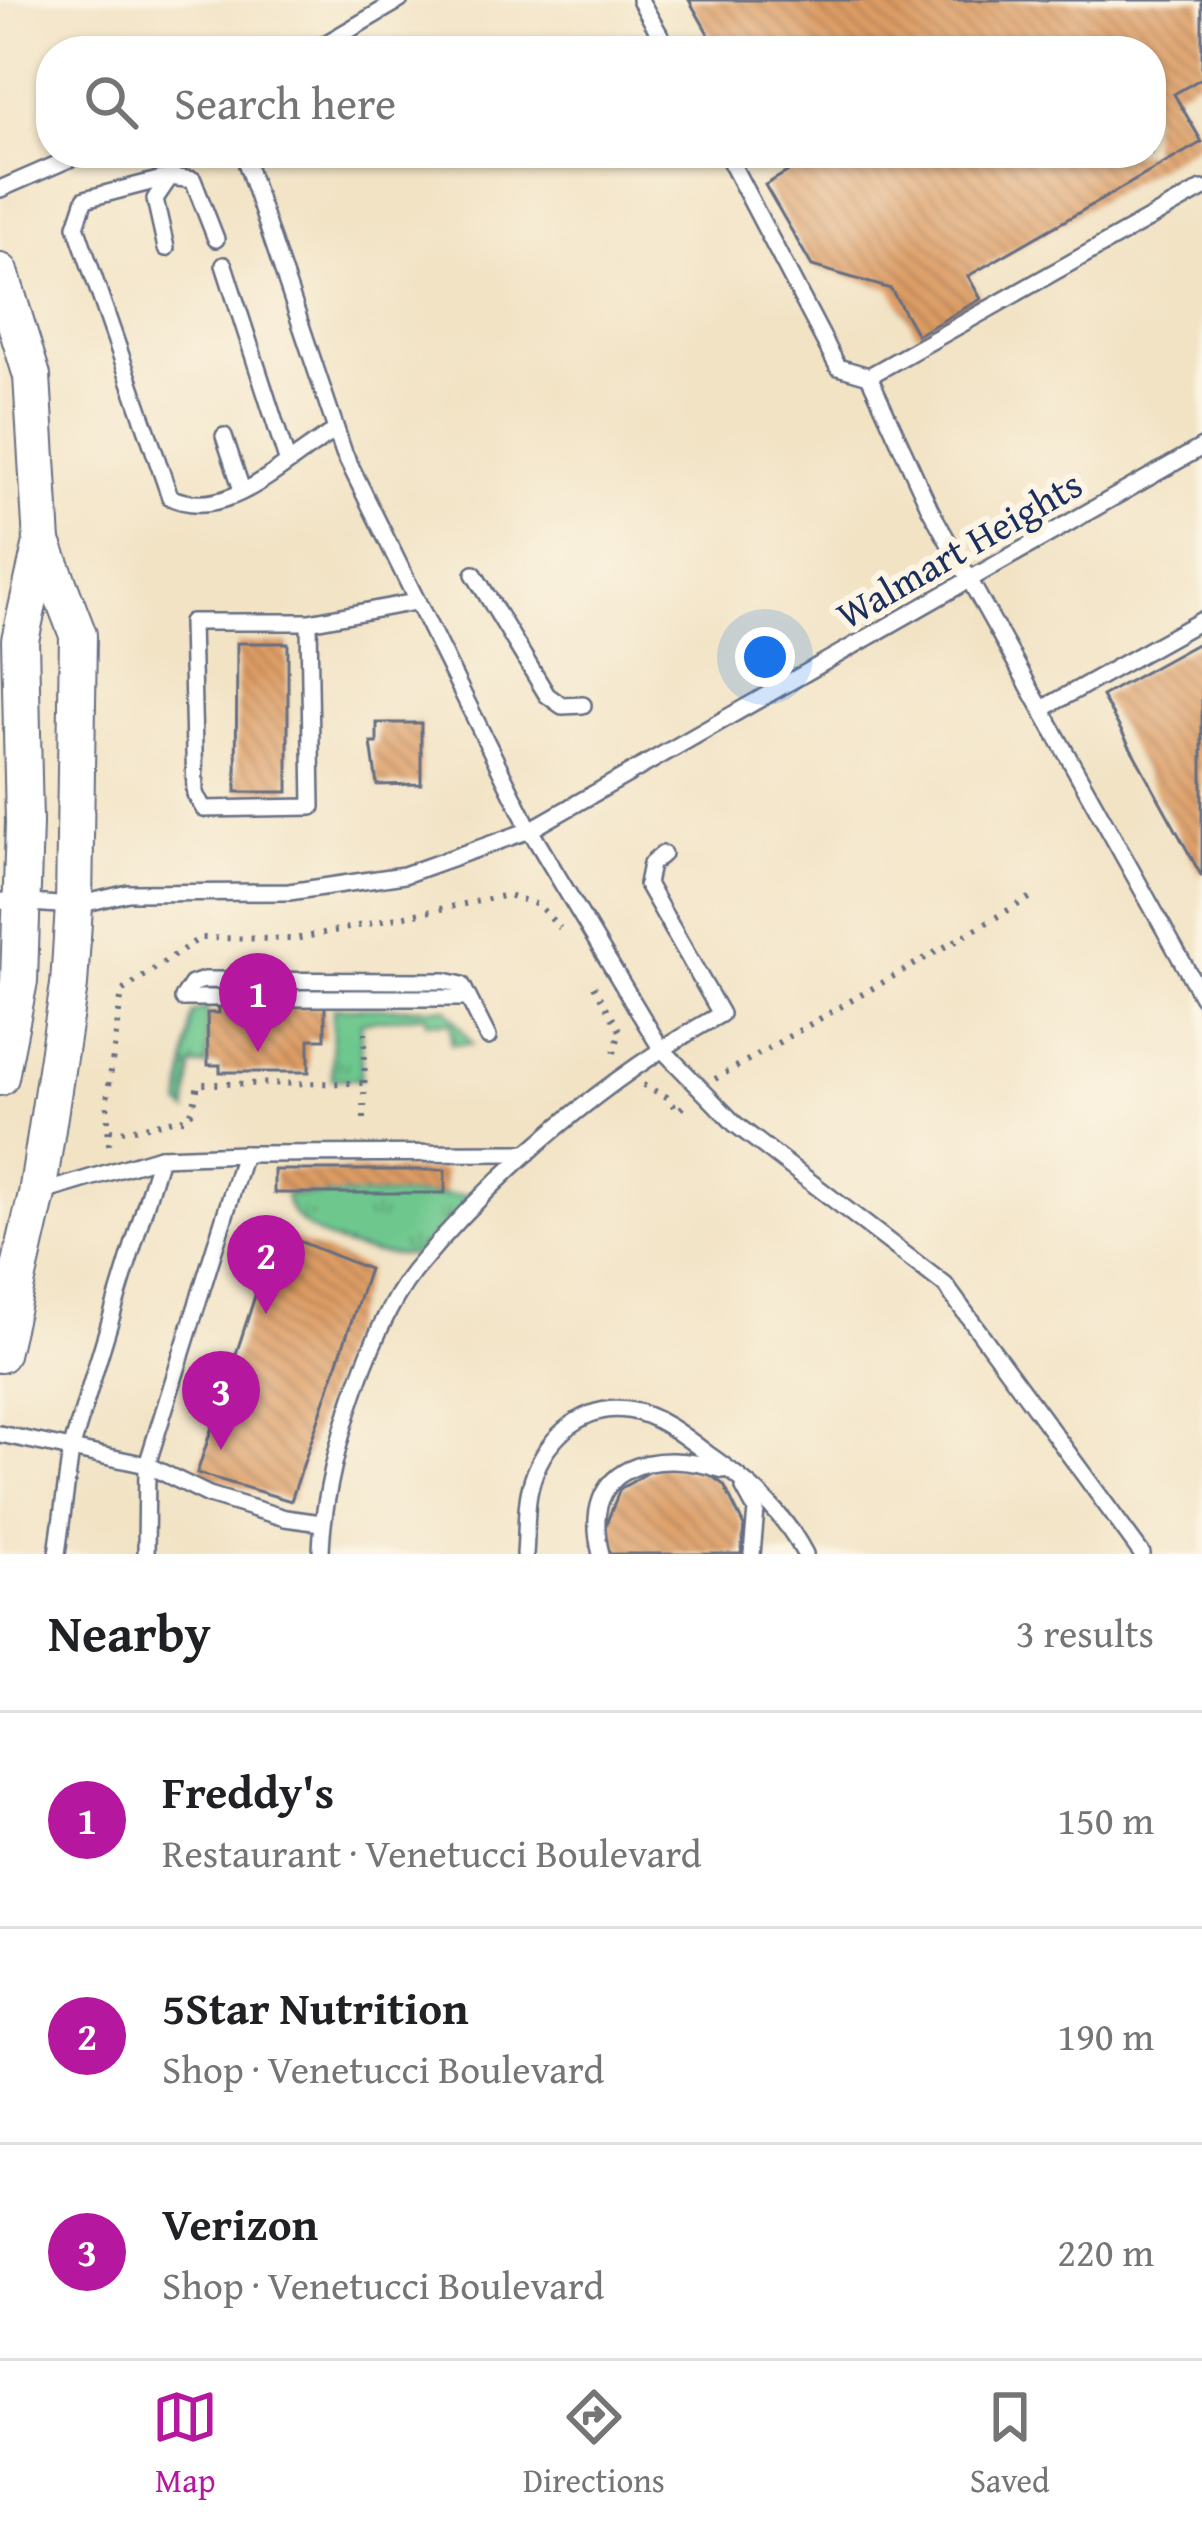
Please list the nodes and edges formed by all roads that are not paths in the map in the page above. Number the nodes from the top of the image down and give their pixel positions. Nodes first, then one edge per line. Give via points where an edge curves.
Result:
1 (400, 0) edge
2 (640, 0) edge
3 (339, 36) edge
4 (660, 36) edge
5 (48, 168) edge
6 (248, 168) edge
7 (734, 168) edge
8 (170, 177) junction
9 (1202, 188) edge
10 (0, 189) edge
11 (216, 239) dead end
12 (166, 248) dead end
13 (224, 265) dead end
14 (0, 272) edge
15 (868, 376) junction
16 (335, 431) junction
17 (224, 436) dead end
18 (1202, 447) edge
19 (287, 460) junction
20 (242, 490) junction
21 (42, 542) junction
22 (474, 574) dead end
23 (972, 582) junction
24 (415, 602) junction
25 (1202, 620) edge
26 (310, 622) junction
27 (583, 705) dead end
28 (1044, 708) junction
29 (530, 830) junction
30 (663, 854) dead end
31 (10, 901) edge
32 (74, 906) junction
33 (1202, 997) edge
34 (182, 998) dead end
35 (488, 1037) dead end
36 (660, 1047) junction
37 (0, 1077) edge
38 (528, 1153) junction
39 (244, 1154) junction
40 (160, 1157) junction
41 (37, 1194) junction
42 (0, 1354) edge
43 (0, 1434) edge
44 (70, 1450) junction
45 (148, 1465) junction
46 (738, 1475) junction
47 (321, 1522) junction
48 (57, 1554) edge
49 (146, 1554) edge
50 (321, 1554) edge
51 (525, 1554) edge
52 (602, 1554) edge
53 (752, 1554) edge
54 (805, 1554) edge
55 (1142, 1554) edge

1 - 3 lane
2 - 4 lane
5 - 10 lane
6 - 16 lane
7 - 15 lane via 838,367
8 - 11 lane via 193,180
8 - 12 lane via 155,199
8 - 20 lane via 85,200 76,226 170,497 193,508 222,504
9 - 15 lane
13 - 19 lane
14 - 21 street via 32,376
15 - 23 lane
16 - 19 lane
16 - 24 lane
17 - 20 lane
18 - 23 lane, Walmart Heights
19 - 20 lane
21 - 31 street via 20,640
21 - 32 street via 78,635
22 - 27 lane via 547,695 562,706
23 - 28 lane
23 - 29 lane, Walmart Heights
24 - 26 lane
24 - 29 lane
25 - 28 lane
26 - 26 lane via 190,622 195,794 204,809 312,807
28 - 33 lane
29 - 32 lane, Walmart Heights via 404,875 289,892 128,892
29 - 36 lane
30 - 36 lane via 647,884 721,1014
31 - 32 lane, Walmart Heights
31 - 37 street via 19,981
32 - 41 street
34 - 35 lane via 192,984 226,980 445,981 462,986
36 - 38 lane
36 - 55 lane via 735,1124 945,1285
38 - 39 lane
38 - 47 lane via 401,1291 329,1471
39 - 40 lane
39 - 45 lane
40 - 41 lane
40 - 44 lane
41 - 42 street
43 - 44 lane
44 - 45 lane
44 - 48 lane
45 - 47 lane via 209,1495
45 - 49 lane
46 - 51 lane via 630,1410 587,1412 548,1444 530,1488
46 - 52 lane via 650,1458 614,1478 600,1512
46 - 53 lane via 756,1510
46 - 54 lane via 786,1518
47 - 50 lane

